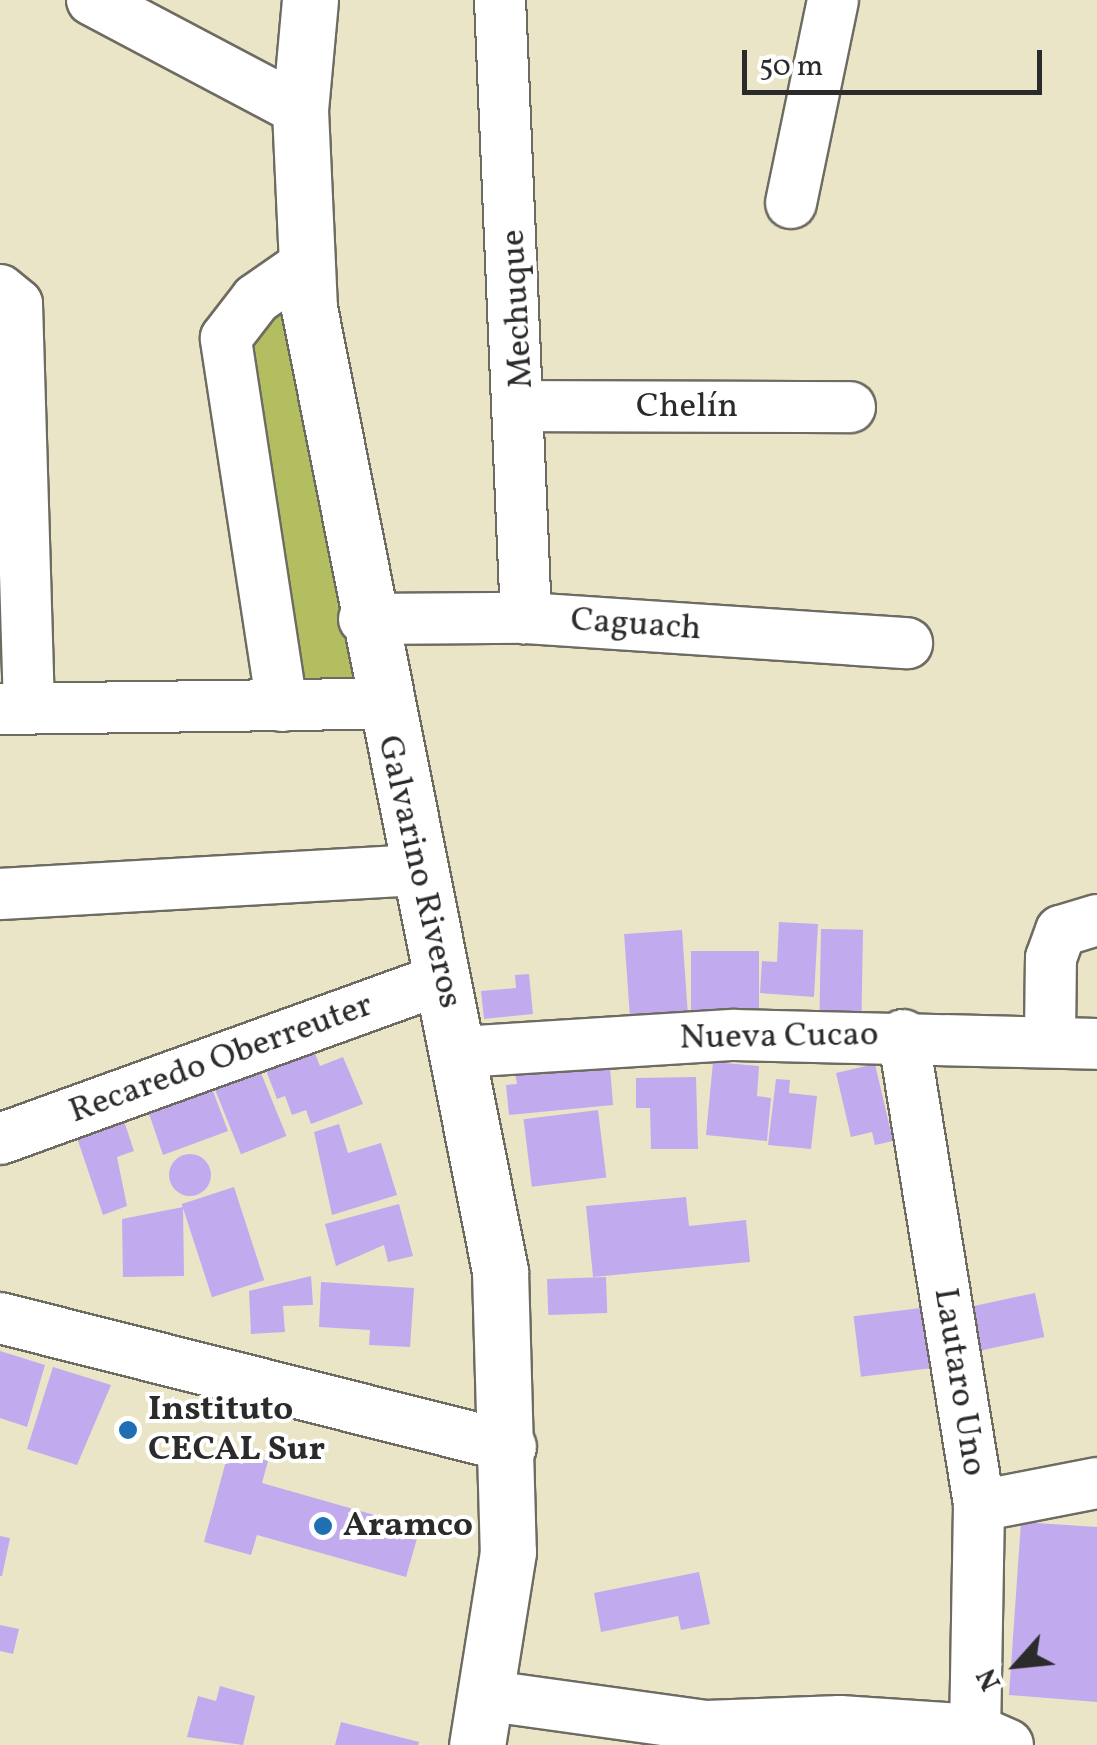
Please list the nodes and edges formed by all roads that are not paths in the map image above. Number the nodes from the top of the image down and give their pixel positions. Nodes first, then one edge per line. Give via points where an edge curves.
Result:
1 (92, 0) edge
2 (310, 0) edge
3 (500, 0) edge
4 (833, 0) edge
5 (300, 110) junction
6 (791, 203) dead end
7 (305, 265) junction
8 (0, 290) edge
9 (524, 406) junction
10 (850, 408) dead end
11 (12, 476) edge
12 (526, 618) junction
13 (364, 620) junction
14 (907, 643) dead end
15 (381, 704) junction
16 (282, 706) junction
17 (15, 708) edge
18 (418, 870) junction
19 (0, 894) edge
20 (1097, 920) edge
21 (443, 979) junction
22 (903, 1036) junction
23 (1073, 1041) edge
24 (461, 1052) junction
25 (0, 1139) edge
26 (0, 1318) edge
27 (511, 1447) junction
28 (1097, 1483) edge
29 (979, 1506) junction
30 (483, 1721) edge
31 (992, 1738) edge

1 - 5 street
2 - 5 main road, Galvarino Riveros
3 - 9 street, Mechuque
4 - 6 street
5 - 7 main road, Galvarino Riveros
7 - 13 main road, Galvarino Riveros
7 - 16 street via 256,299 226,338
8 - 11 street via 17,304
9 - 10 street, Chelín
9 - 12 street, Mechuque
11 - 17 street
12 - 13 street, Caguach
12 - 14 street, Caguach
13 - 15 main road, Galvarino Riveros
15 - 16 street
15 - 18 main road, Galvarino Riveros
16 - 17 street
18 - 19 street
18 - 21 main road, Galvarino Riveros
20 - 23 street via 1060,931 1050,958
21 - 24 main road, Galvarino Riveros
21 - 25 street, Recaredo Oberreuter
22 - 23 street, Nueva Cucao
22 - 24 street, Nueva Cucao via 734,1034
22 - 29 street, Lautaro Uno
24 - 27 main road, Galvarino Riveros via 500,1270
26 - 27 street
27 - 30 main road, Galvarino Riveros
28 - 29 street
29 - 31 street, Lautaro Uno
30 - 31 street

